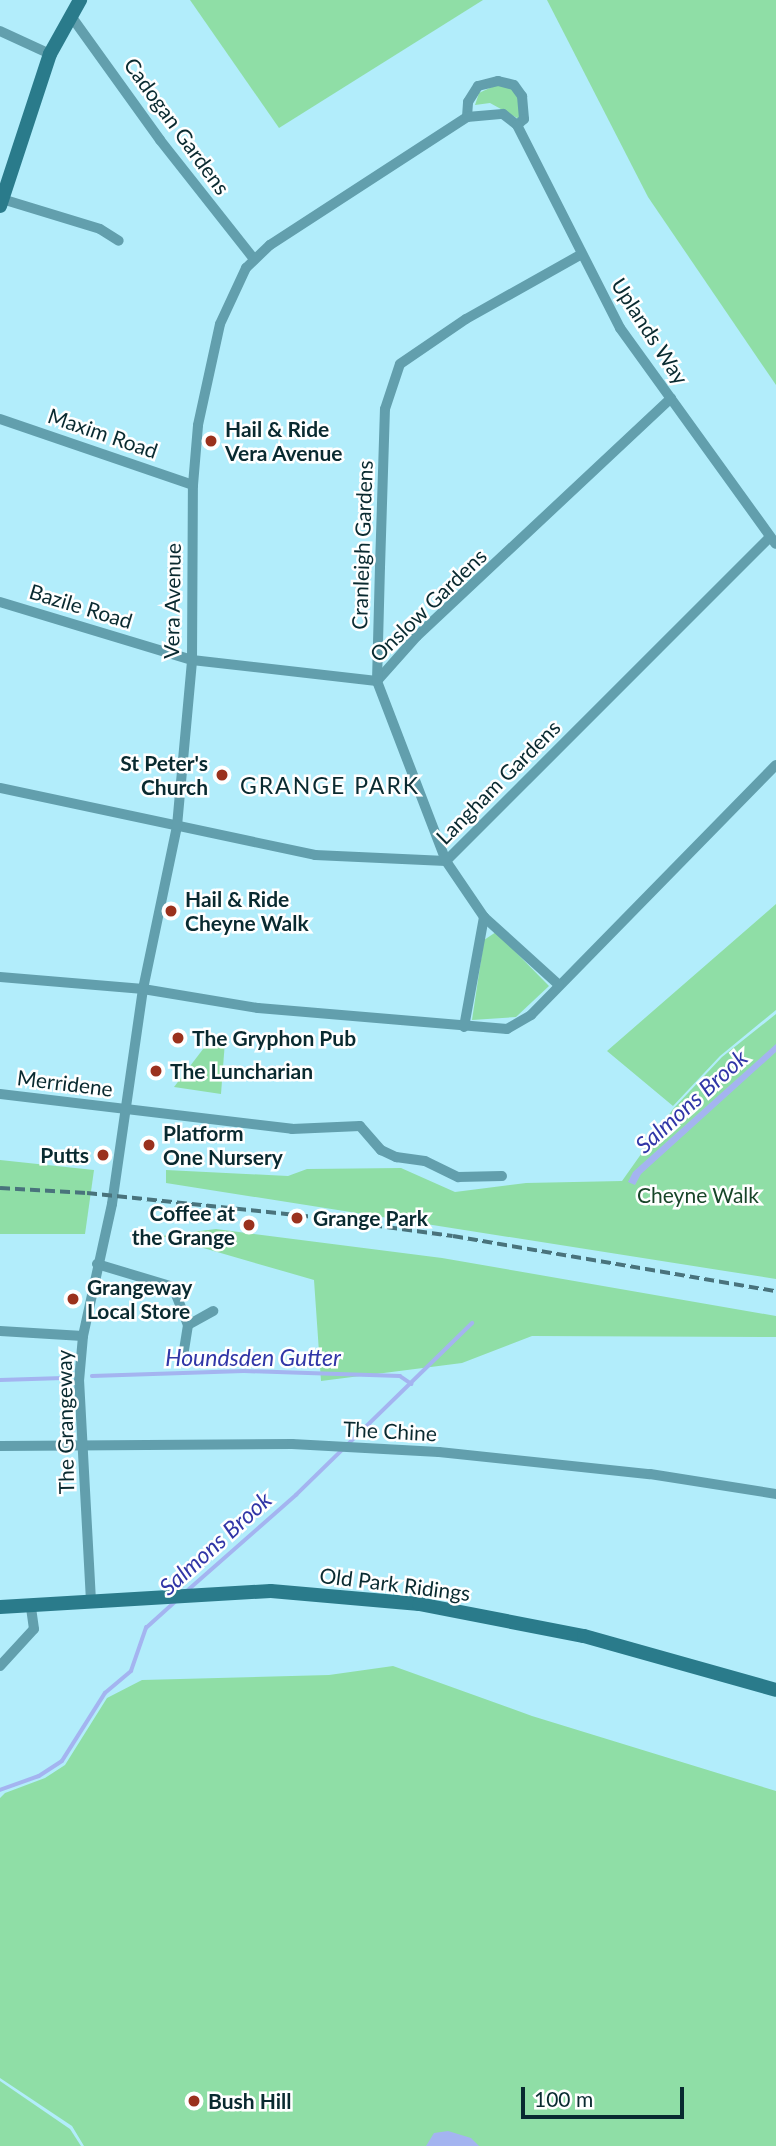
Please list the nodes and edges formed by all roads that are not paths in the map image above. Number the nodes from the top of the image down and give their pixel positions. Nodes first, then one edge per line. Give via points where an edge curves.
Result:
1 (80, 0) edge
2 (71, 16) junction
3 (0, 31) edge
4 (50, 54) junction
5 (467, 117) junction
6 (517, 125) junction
7 (1, 203) edge
8 (119, 241) dead end
9 (580, 255) junction
10 (254, 259) junction
11 (671, 398) junction
12 (0, 419) edge
13 (193, 485) junction
14 (773, 540) edge
15 (0, 602) edge
16 (192, 660) junction
17 (377, 681) junction
18 (776, 765) edge
19 (0, 788) edge
20 (177, 826) junction
21 (446, 861) junction
22 (484, 917) junction
23 (0, 977) edge
24 (559, 985) junction
25 (143, 989) junction
26 (464, 1027) junction
27 (0, 1094) edge
28 (126, 1109) junction
29 (502, 1176) dead end
30 (112, 1204) joint
31 (97, 1264) junction
32 (213, 1311) dead end
33 (188, 1325) junction
34 (0, 1331) edge
35 (83, 1336) junction
36 (182, 1361) dead end
37 (82, 1444) junction
38 (0, 1446) edge
39 (776, 1494) edge
40 (90, 1601) junction
41 (0, 1607) edge
42 (36, 1607) junction
43 (0, 1666) edge
44 (776, 1690) edge

1 - 2 street
2 - 4 street
2 - 10 street, Cadogan Gardens via 160,140
3 - 4 street
4 - 7 street
5 - 6 street via 503,114
5 - 6 street via 468,102 478,86 498,81 514,85 522,96 524,119
5 - 10 street, Vera Avenue
6 - 9 street, Uplands Way
7 - 8 street via 100,229
9 - 11 street, Uplands Way via 620,328
9 - 17 street, Cranleigh Gardens via 409,355 393,379 385,409
10 - 13 street, Vera Avenue via 236,284 208,364
11 - 14 street, Uplands Way
11 - 17 street, Onslow Gardens via 417,636
12 - 13 street, Maxim Road
13 - 16 street, Vera Avenue
14 - 21 street, Langham Gardens
15 - 16 street, Bazile Road
16 - 17 street, Onslow Gardens
16 - 20 street, Vera Avenue
17 - 21 street, Cranleigh Gardens
18 - 24 street
19 - 20 street, Langham Gardens
20 - 21 street, Langham Gardens via 316,855
20 - 25 street, Vera Avenue
21 - 22 street, Cranleigh Gardens
22 - 24 street, Cranleigh Gardens
22 - 26 street
23 - 25 street
24 - 26 street via 521,1024 507,1029
25 - 26 street via 258,1007
25 - 28 street, Vera Avenue
27 - 28 street, Merridene
28 - 29 street, Merridene via 292,1129 360,1126 381,1150 396,1157 425,1161 458,1177
28 - 30 street, Vera Avenue
30 - 31 street, The Grangeway
31 - 33 street via 165,1281 177,1293
31 - 35 street, The Grangeway
32 - 33 street
33 - 36 street
34 - 35 street
35 - 37 street, The Grangeway via 79,1381
37 - 38 street, The Chine
37 - 39 street, The Chine via 354,1448 650,1474
37 - 40 street, The Grangeway
40 - 42 street, Old Park Ridings
40 - 44 street, Old Park Ridings via 271,1591 419,1604 584,1636
41 - 42 street, Old Park Ridings
42 - 43 street via 34,1629

